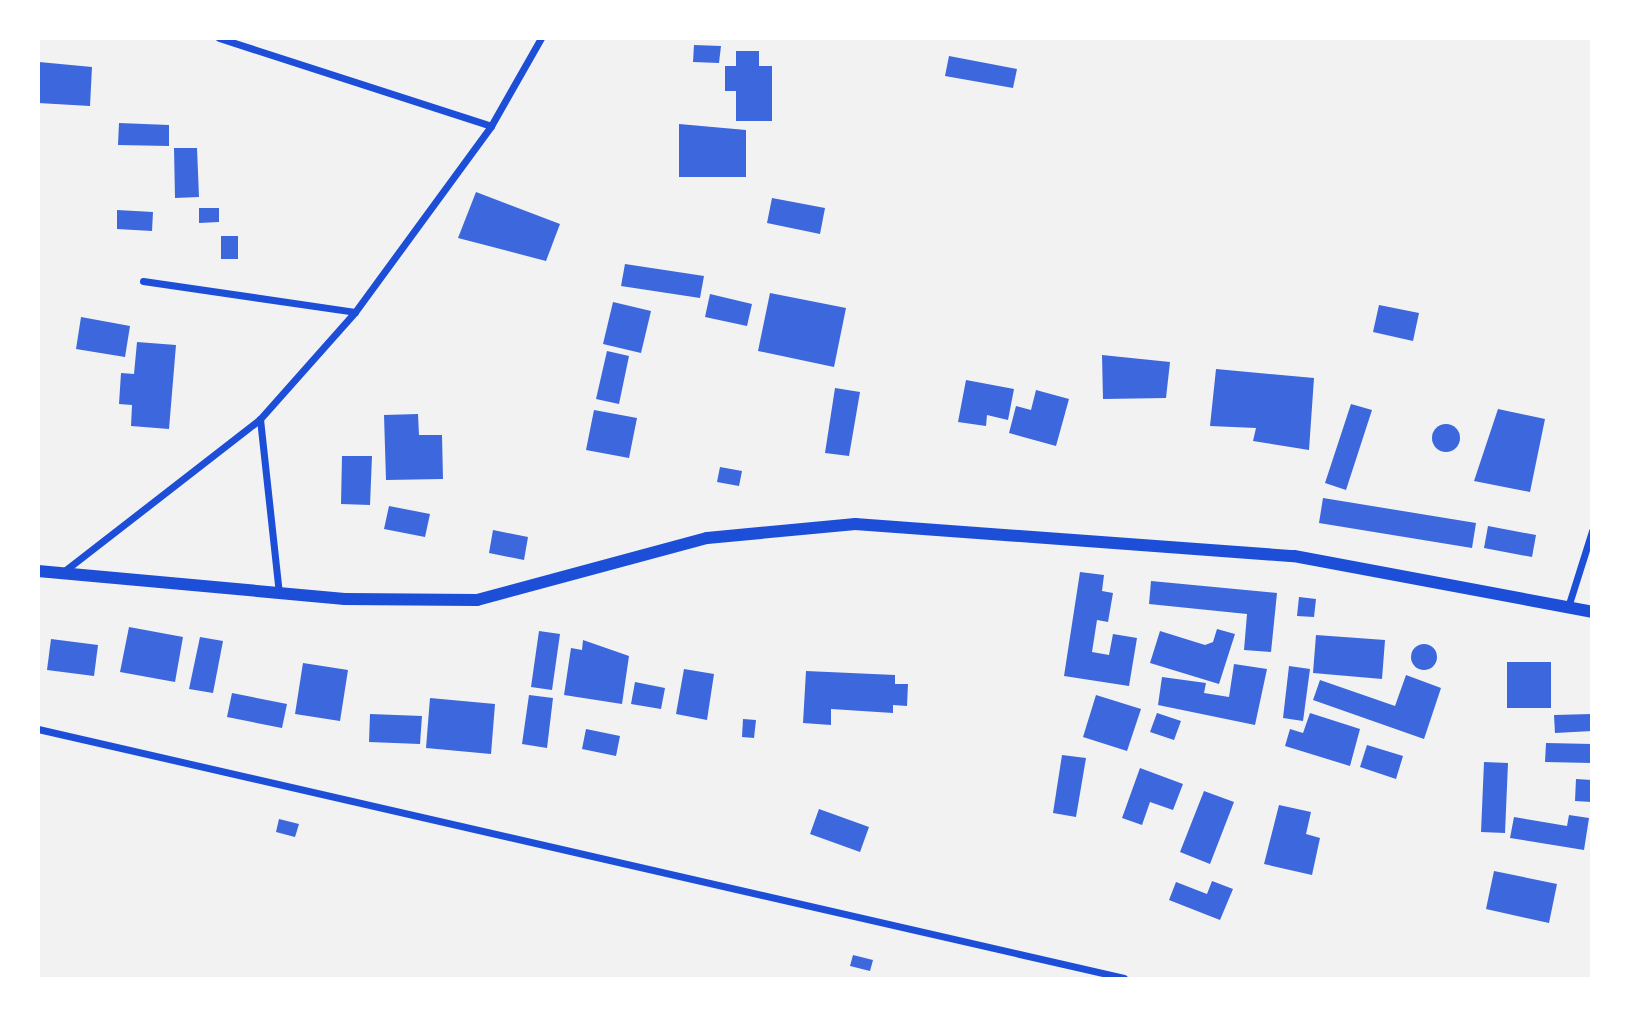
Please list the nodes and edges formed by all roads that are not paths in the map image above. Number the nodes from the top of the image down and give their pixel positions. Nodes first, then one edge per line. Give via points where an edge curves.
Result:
1 (219, 38) edge
2 (541, 38) edge
3 (491, 127) junction
4 (143, 281) dead end
5 (355, 312) junction
6 (260, 419) junction
7 (1591, 531) edge
8 (38, 571) edge
9 (62, 573) junction
10 (279, 593) junction
11 (1568, 607) junction
12 (1591, 612) edge
13 (38, 729) edge
14 (1124, 978) edge

1 - 3 street
2 - 3 street
3 - 5 street
4 - 5 street
5 - 6 street
6 - 9 street
6 - 10 street
7 - 11 street
8 - 9 street
9 - 10 street
10 - 11 street via 477,600 707,538 855,524 1294,556
11 - 12 street
13 - 14 street

